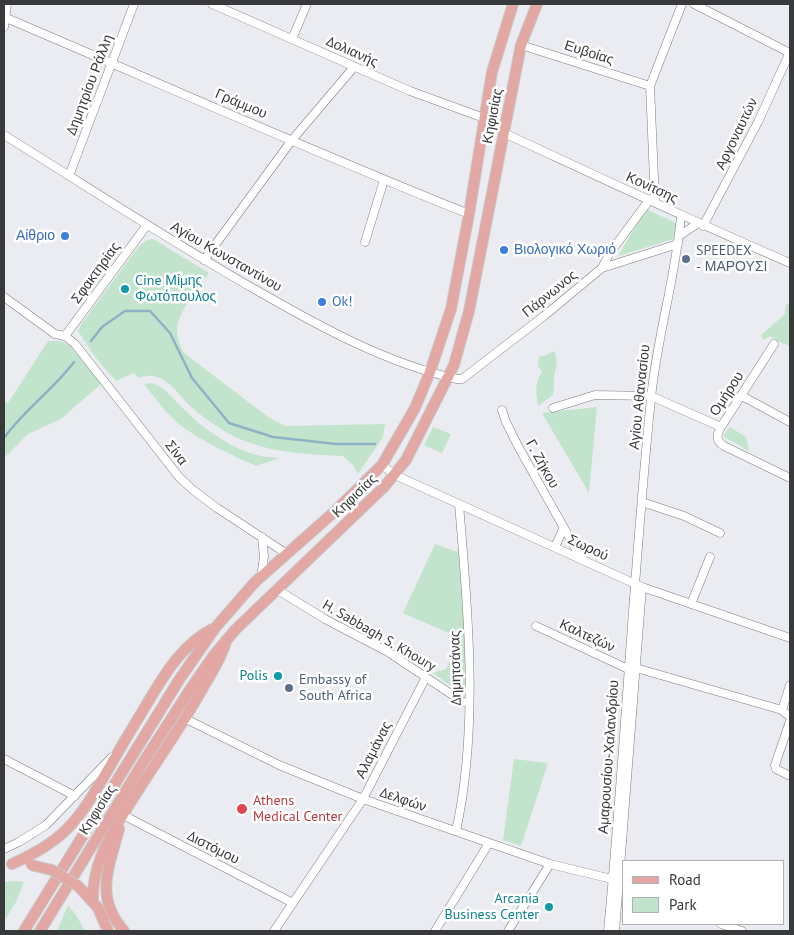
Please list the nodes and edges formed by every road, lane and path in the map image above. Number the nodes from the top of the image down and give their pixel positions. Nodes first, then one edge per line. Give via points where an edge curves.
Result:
1 (7, 4) edge
2 (134, 4) edge
3 (212, 4) edge
4 (307, 4) edge
5 (512, 4) edge
6 (537, 4) edge
7 (682, 4) edge
8 (694, 4) edge
9 (4, 17) edge
10 (4, 28) edge
11 (292, 40) junction
12 (521, 44) junction
13 (790, 53) edge
14 (112, 63) junction
15 (354, 67) junction
16 (650, 86) junction
17 (484, 118) junction
18 (504, 132) junction
19 (4, 135) edge
20 (292, 140) junction
21 (69, 176) junction
22 (384, 180) junction
23 (652, 201) junction
24 (469, 214) junction
25 (681, 215) junction
26 (147, 225) junction
27 (700, 225) junction
28 (678, 240) junction
29 (365, 242) dead end
30 (204, 260) junction
31 (790, 263) edge
32 (602, 268) junction
33 (4, 297) edge
34 (65, 336) junction
35 (774, 344) dead end
36 (430, 372) junction
37 (448, 377) junction
38 (651, 396) junction
39 (742, 396) junction
40 (553, 408) dead end
41 (502, 410) dead end
42 (790, 422) edge
43 (721, 427) junction
44 (382, 465) junction
45 (395, 475) junction
46 (790, 478) edge
47 (642, 502) junction
48 (459, 504) junction
49 (563, 529) junction
50 (720, 533) dead end
51 (262, 537) junction
52 (555, 547) junction
53 (287, 554) junction
54 (581, 558) junction
55 (710, 558) dead end
56 (261, 577) junction
57 (632, 582) junction
58 (642, 587) junction
59 (276, 589) junction
60 (691, 604) junction
61 (536, 626) dead end
62 (215, 628) junction
63 (790, 638) edge
64 (226, 640) junction
65 (632, 668) junction
66 (426, 677) junction
67 (790, 685) edge
68 (469, 703) junction
69 (782, 710) junction
70 (790, 716) edge
71 (186, 719) junction
72 (790, 721) edge
73 (119, 750) junction
74 (4, 759) edge
75 (790, 776) edge
76 (74, 796) junction
77 (363, 799) junction
78 (123, 815) junction
79 (456, 832) junction
80 (489, 843) junction
81 (4, 849) edge
82 (13, 864) edge
83 (550, 864) junction
84 (618, 886) edge
85 (91, 899) junction
86 (293, 903) junction
87 (724, 925) edge
88 (24, 931) edge
89 (40, 931) edge
90 (108, 931) edge
91 (124, 931) edge
92 (274, 931) edge
93 (434, 931) edge
94 (508, 931) edge
95 (608, 931) edge
96 (616, 931) edge
97 (742, 931) edge

1 - 9 street
2 - 14 street, Δημητρίου Ράλλη
3 - 11 street, Δολιανής
4 - 11 street
5 - 17 main road, Κηφισίας via 492,72
6 - 12 main road, Κηφισίας
7 - 16 street
8 - 13 street
9 - 10 street
9 - 14 street, Γράμμου
11 - 15 street, Δολιανής
12 - 16 street, Ευβοίας
12 - 18 main road, Κηφισίας
13 - 27 street, Αργοναυτών via 758,122
14 - 20 street, Γράμμου
14 - 21 street, Δημητρίου Ράλλη
15 - 17 street, Δολιανής
15 - 20 street
16 - 23 street
17 - 24 main road, Κηφισίας
18 - 23 street, Κονίτσης
18 - 37 main road, Κηφισίας via 469,311
19 - 21 street, Αγίου Κωνσταντίνου
20 - 22 street, Γράμμου
20 - 30 street
21 - 26 street, Αγίου Κωνσταντίνου
22 - 24 street, Γράμμου
22 - 29 street
23 - 25 street, Κονίτσης
23 - 32 street via 609,254
24 - 36 main road, Κηφισίας via 451,309
25 - 27 street, Κονίτσης
25 - 28 street, Αγίου Αθανασίου
26 - 30 street, Αγίου Κωνσταντίνου
26 - 34 street, Σφακτηρίας
27 - 28 street, Πάρνωνος
27 - 31 street, Κονίτσης
28 - 32 street, Πάρνωνος
28 - 38 street, Αγίου Αθανασίου
30 - 36 street, Αγίου Κωνσταντίνου via 322,327
32 - 37 street, Πάρνωνος via 468,375 459,379
33 - 34 street via 55,334
34 - 51 street, Σίνα via 179,478
35 - 39 street, Ομήρου
36 - 37 street, Αγίου Κωνσταντίνου
36 - 44 main road, Κηφισίας
37 - 45 main road, Κηφισίας via 406,460
38 - 40 street via 595,395
38 - 43 street
38 - 47 street, Αγίου Αθανασίου
39 - 42 street
39 - 43 street, Ομήρου
41 - 49 street, Γ. Ζήκου
43 - 46 street, Ομήρου via 717,434 720,443
44 - 45 street, Σωρού
44 - 53 main road, Κηφισίας
45 - 48 street, Σωρού
45 - 59 main road, Κηφισίας
47 - 50 street via 684,516
47 - 57 street, Αγίου Αθανασίου
48 - 52 street, Σωρού
48 - 68 street, Δημητσάνας via 467,608
49 - 52 street
49 - 54 street, Γ. Ζήκου
51 - 53 street, Σίνα
51 - 56 street
52 - 54 street, Σωρού
53 - 56 main road, Κηφισίας
54 - 57 street, Σωρού
55 - 60 street
56 - 62 main road, Κηφισίας
57 - 58 street, Σωρού
57 - 65 street, Αμαρουσίου-Χαλανδρίου
58 - 60 street, Σωρού
58 - 65 street, Αμαρουσίου-Χαλανδρίου
59 - 64 main road, Κηφισίας
59 - 66 street, H. Sabbagh S. Khoury
60 - 63 street, Σωρού
61 - 65 street, Καλτεζών
62 - 73 main road via 192,642 178,656
62 - 88 main road, Κηφισίας via 179,680
64 - 71 main road via 220,660
64 - 89 main road, Κηφισίας via 186,696
65 - 69 street, Καλτεζών
65 - 84 street, Αμαρουσίου-Χαλανδρίου
66 - 68 street, H. Sabbagh S. Khoury
66 - 77 street, Αλαμάνας
67 - 69 street
68 - 79 street, Δημητσάνας via 465,788
69 - 70 street
71 - 77 street, Δελφών via 279,765
71 - 78 main road
72 - 75 street via 775,765 776,769
73 - 76 street
73 - 82 main road via 92,797 66,829 41,850
74 - 76 street
76 - 81 street via 46,825
77 - 79 street, Δελφών
77 - 86 street, Αλαμάνας
78 - 85 main road via 99,860
78 - 86 street, Διστόμου
78 - 91 main road via 110,860 106,894 108,907
79 - 80 street, Δελφών
80 - 83 street, Δελφών
80 - 93 street
82 - 85 main road, bridge via 42,867 61,874
83 - 84 street, Δελφών
83 - 94 street
84 - 95 street, Αμαρουσίου-Χαλανδρίου
84 - 96 street, Αμαρουσίου-Χαλανδρίου
85 - 90 main road
86 - 92 street, Αλαμάνας
87 - 97 street

